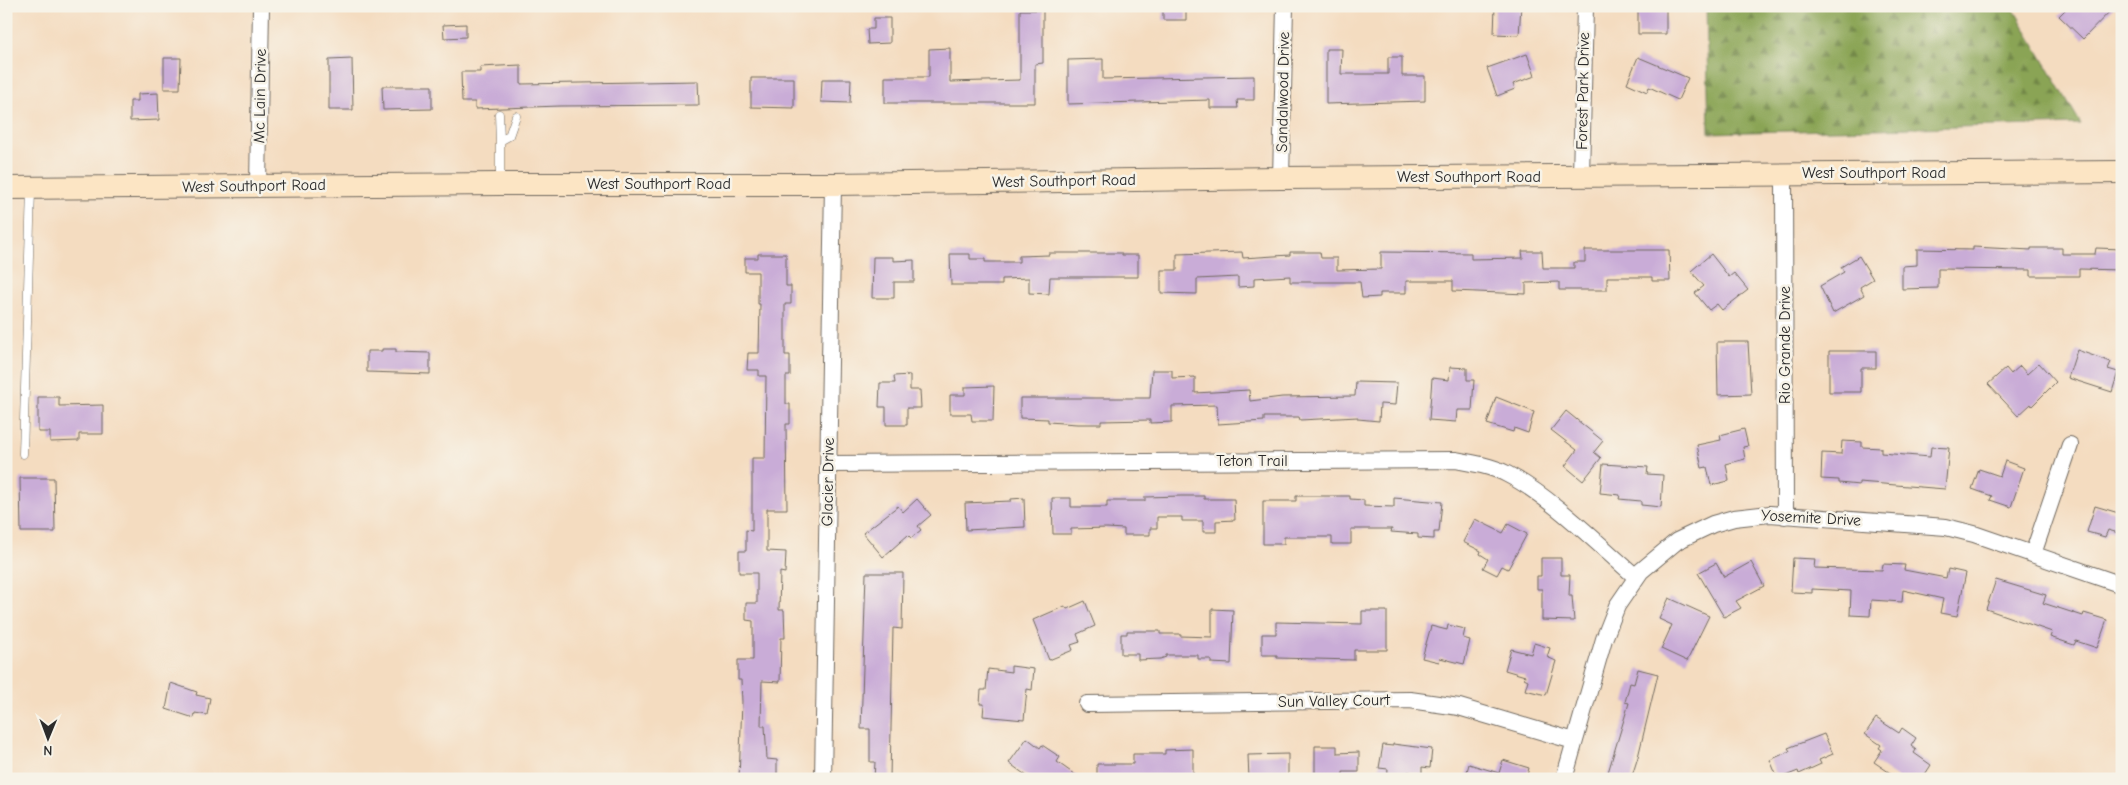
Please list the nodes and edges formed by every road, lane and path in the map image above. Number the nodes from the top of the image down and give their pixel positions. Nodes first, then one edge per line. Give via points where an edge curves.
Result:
1 (261, 6) edge
2 (1284, 6) edge
3 (1585, 6) edge
4 (499, 114) dead end
5 (516, 116) dead end
6 (500, 141) junction
7 (2122, 172) edge
8 (1784, 174) junction
9 (1581, 176) junction
10 (1281, 178) junction
11 (500, 184) junction
12 (833, 184) junction
13 (258, 186) junction
14 (6, 188) edge
15 (31, 188) junction
16 (2070, 445) dead end
17 (23, 454) dead end
18 (829, 464) junction
19 (1785, 516) junction
20 (2033, 554) junction
21 (1636, 577) junction
22 (2122, 585) edge
23 (1087, 704) dead end
24 (1574, 741) junction
25 (823, 779) edge
26 (1564, 779) edge

1 - 13 street, Mc Lain Drive
2 - 10 street, Sandalwood Drive
3 - 9 street, Forest Park Drive
4 - 6 lane
5 - 6 lane via 509,136
6 - 11 lane
7 - 8 main road, West Southport Road
8 - 9 main road, West Southport Road
8 - 19 street, Rio Grande Drive
9 - 10 main road, West Southport Road
10 - 12 main road, West Southport Road
11 - 12 main road, West Southport Road
11 - 13 main road, West Southport Road
12 - 18 street, Glacier Drive
13 - 15 main road, West Southport Road
14 - 15 main road, West Southport Road
15 - 17 lane
16 - 20 street
18 - 21 street, Teton Trail via 1456,460 1506,474 1532,489
18 - 25 street, Glacier Drive
19 - 20 street, Yosemite Drive via 1946,527
19 - 21 street, Yosemite Drive via 1756,515 1713,524 1677,541
20 - 22 street, Yosemite Drive
21 - 24 street, Yosemite Drive via 1608,625
23 - 24 street, Sun Valley Court via 1410,700 1448,705
24 - 26 street, Yosemite Drive

